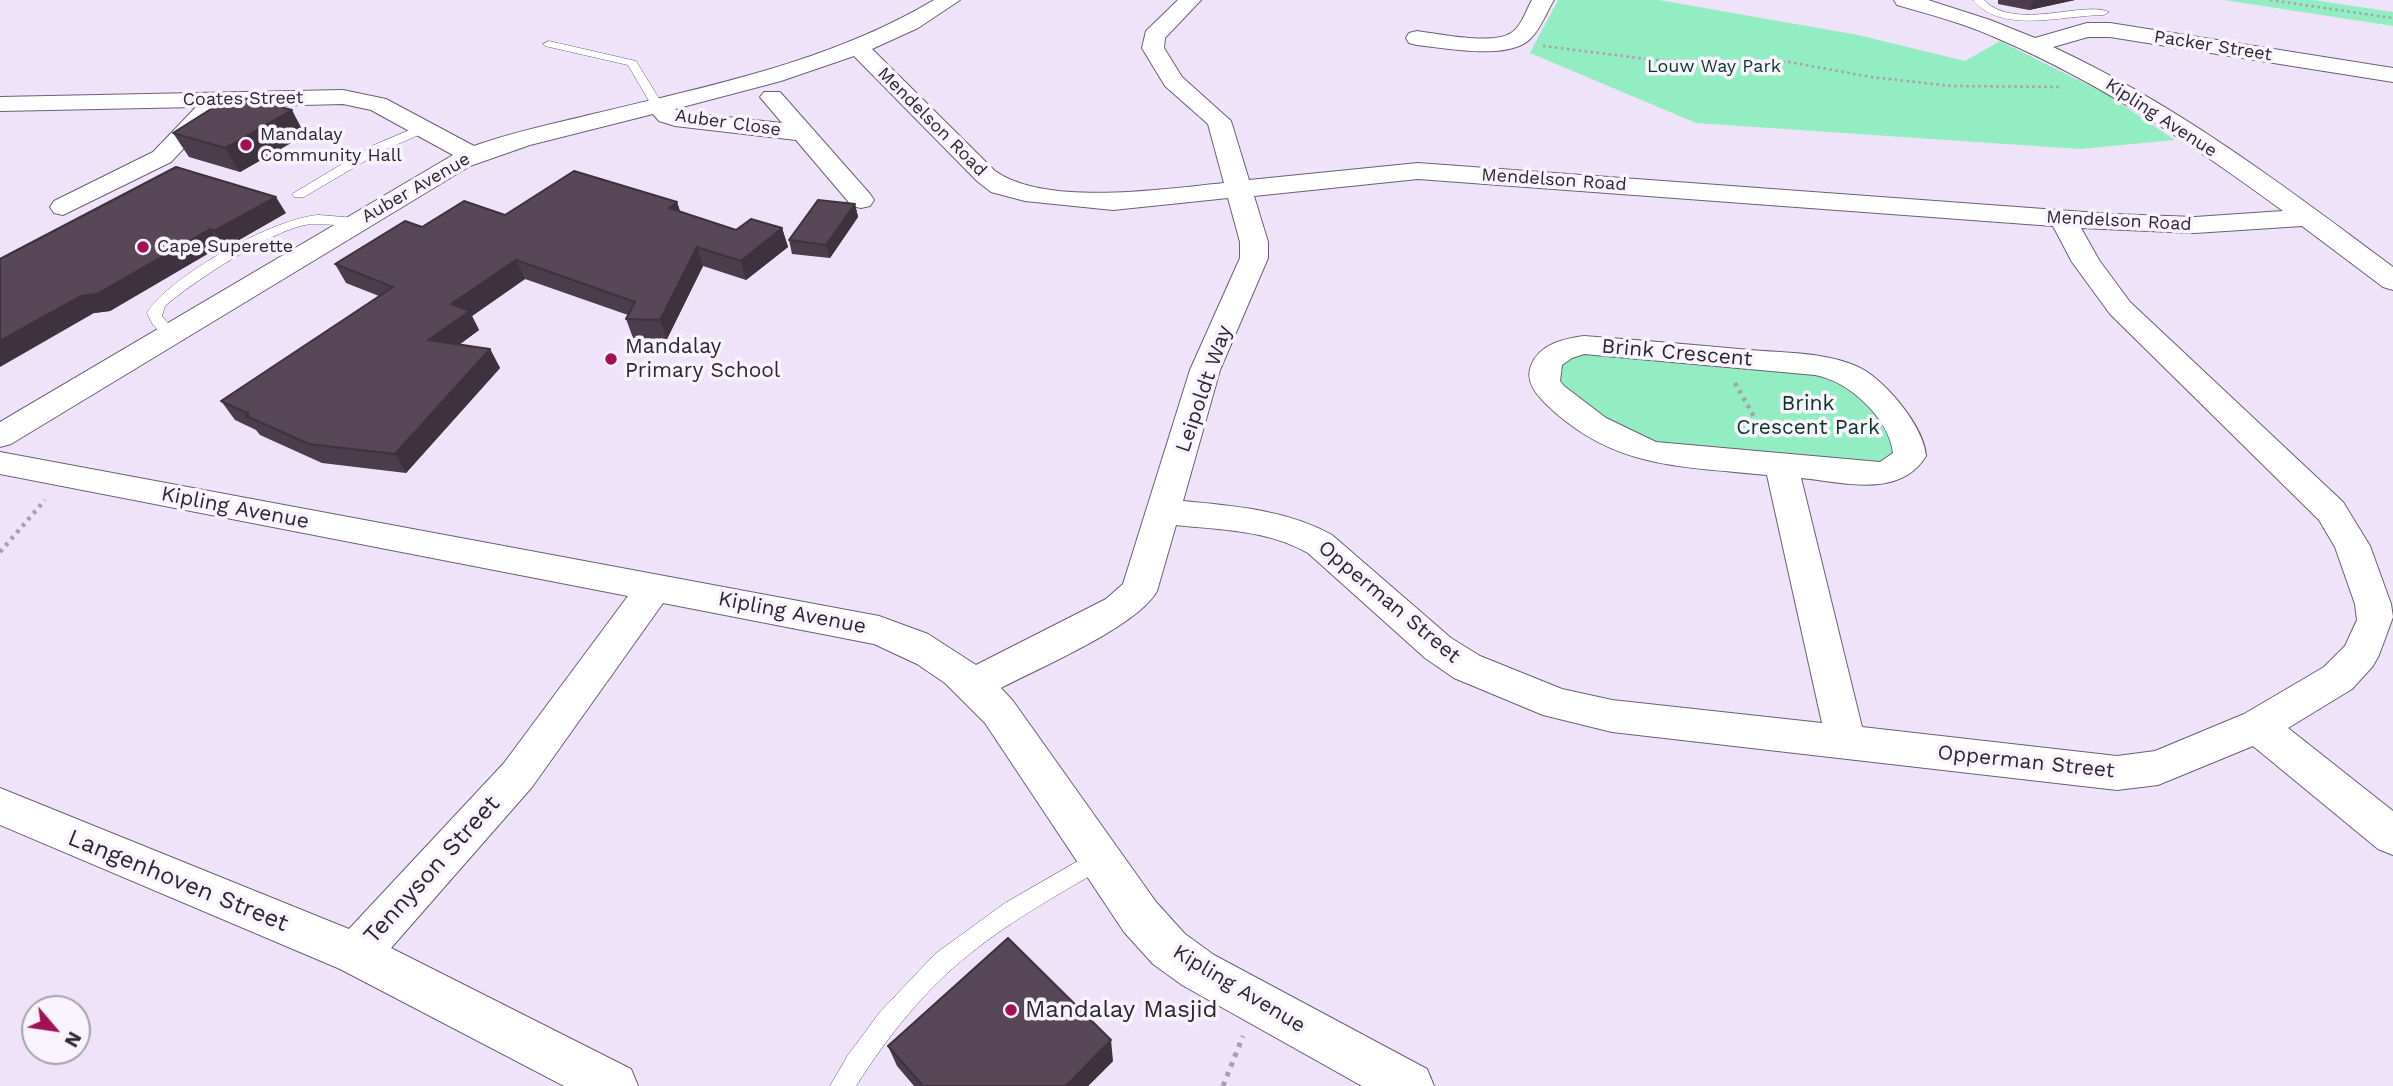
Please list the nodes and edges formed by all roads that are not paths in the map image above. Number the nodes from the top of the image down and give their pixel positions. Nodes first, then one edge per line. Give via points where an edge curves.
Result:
1 (949, 0) edge
2 (1190, 0) edge
3 (1542, 0) edge
4 (1905, 0) edge
5 (1978, 0) edge
6 (2105, 14) edge
7 (1993, 19) junction
8 (1417, 38) dead end
9 (549, 44) dead end
10 (856, 46) junction
11 (2033, 46) junction
12 (2393, 75) edge
13 (772, 97) dead end
14 (217, 100) junction
15 (0, 104) edge
16 (657, 105) junction
17 (424, 128) junction
18 (803, 133) junction
19 (472, 156) junction
20 (1240, 189) junction
21 (299, 194) dead end
22 (861, 200) dead end
23 (63, 207) dead end
24 (2310, 218) junction
25 (2063, 219) junction
26 (356, 222) junction
27 (2393, 281) edge
28 (170, 334) junction
29 (0, 436) edge
30 (0, 463) edge
31 (1781, 464) junction
32 (1164, 511) junction
33 (655, 587) junction
34 (974, 684) junction
35 (2258, 726) junction
36 (1846, 742) junction
37 (0, 806) edge
38 (2393, 836) edge
39 (1099, 859) junction
40 (356, 954) junction
41 (614, 1086) edge
42 (842, 1086) edge
43 (1410, 1086) edge

1 - 10 street, Auber Avenue
2 - 20 street, Leipoldt Way via 1154,36 1153,48 1173,81 1219,121
3 - 8 street via 1522,35 1511,41
4 - 7 street, Kipling Avenue
5 - 7 lane
6 - 7 lane via 2077,11
6 - 11 street, Packer Street via 2087,30
6 - 12 street, Packer Street
7 - 11 street, Kipling Avenue
9 - 16 lane via 632,63
10 - 16 street, Auber Avenue
10 - 20 street, Mendelson Road via 1000,186 1112,202
11 - 24 street, Kipling Avenue via 2146,105
13 - 18 street, Auber Close
14 - 15 street, Coates Street
14 - 17 street, Coates Street via 359,99
14 - 23 street via 162,157
16 - 18 street, Auber Close via 675,119
16 - 19 street, Auber Avenue via 513,141
17 - 19 street, Coates Street
17 - 21 lane via 378,148
18 - 22 street, Auber Close
19 - 26 street, Auber Avenue
20 - 25 street, Mendelson Road via 1418,171
20 - 32 street, Leipoldt Way via 1255,253 1205,370
24 - 25 street, Mendelson Road via 2195,225
24 - 27 street, Kipling Avenue
25 - 35 street, Opperman Street via 2105,292 2331,511 2353,546 2373,604 2372,632 2338,678
26 - 28 street, Auber Avenue
26 - 28 lane via 323,218 284,226 175,288 154,312
28 - 29 street, Auber Avenue
30 - 33 street, Kipling Avenue
31 - 31 street, Brink Crescent via 1636,448 1560,400 1543,373 1551,356 1584,345 1815,365 1844,371 1868,386 1910,447 1905,464 1881,474
31 - 36 street
32 - 34 street, Leipoldt Way via 1143,584 1134,598
32 - 36 street, Opperman Street via 1302,533 1453,659 1557,704 1612,716
33 - 34 street, Kipling Avenue via 879,631 933,653
33 - 40 street, Tennyson Street via 517,775
34 - 39 street, Kipling Avenue via 999,712
35 - 36 street, Opperman Street via 2158,768 2117,773
35 - 38 street
37 - 40 street, Langenhoven Street
39 - 42 lane via 984,929 940,965 883,1027
39 - 43 street, Kipling Avenue via 1169,949
40 - 41 street, Tennyson Street

